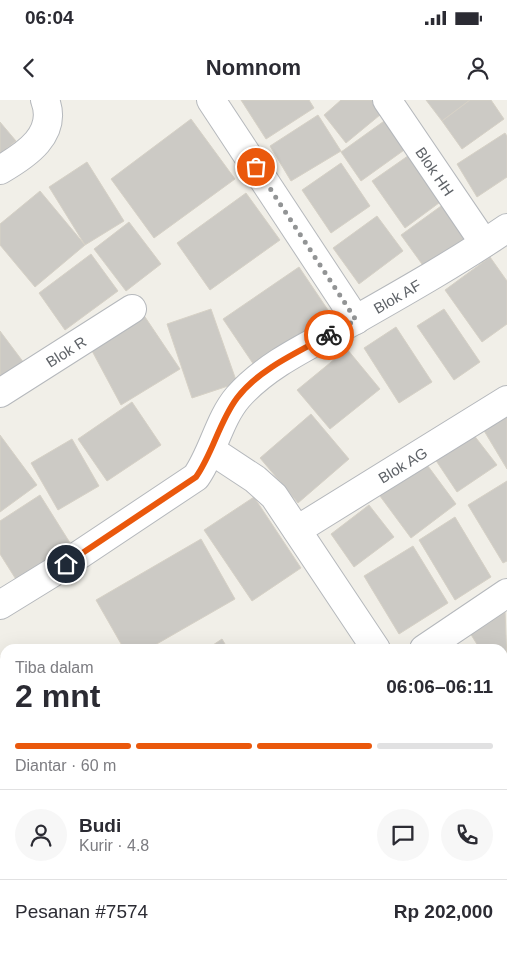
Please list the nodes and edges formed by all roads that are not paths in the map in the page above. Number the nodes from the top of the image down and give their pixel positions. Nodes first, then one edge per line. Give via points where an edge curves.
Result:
1 (46, 100) edge
2 (211, 100) edge
3 (387, 100) edge
4 (0, 170) edge
5 (507, 228) edge
6 (484, 244) junction
7 (132, 310) dead end
8 (356, 320) junction
9 (0, 393) edge
10 (507, 400) edge
11 (211, 450) junction
12 (297, 530) junction
13 (507, 593) edge
14 (0, 605) edge
15 (373, 644) edge
16 (431, 644) edge

1 - 4 street via 49,110 47,126 40,141
2 - 8 street
3 - 6 street, Blok HH
5 - 6 street, Blok AF
6 - 8 street, Blok AF
7 - 9 street, Blok R
8 - 11 street, Blok AF via 272,366 238,398
10 - 12 street, Blok AG
11 - 12 street via 274,496
11 - 14 street, Blok AF via 196,477
12 - 15 street
13 - 16 street

